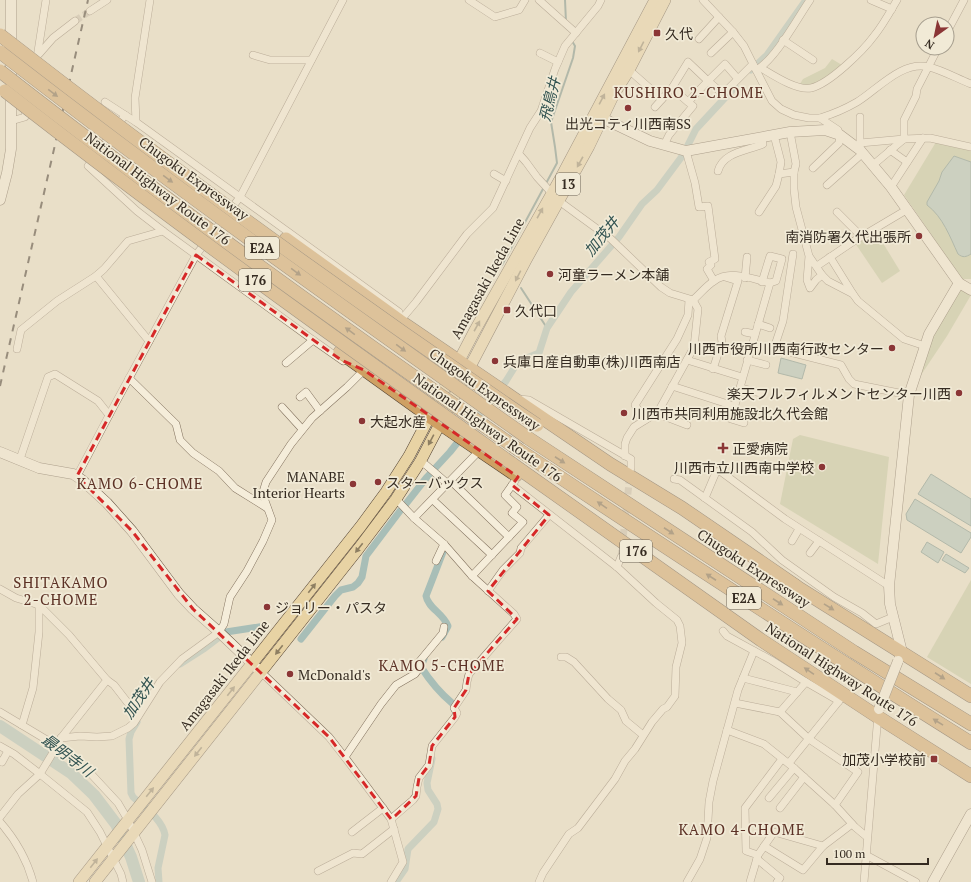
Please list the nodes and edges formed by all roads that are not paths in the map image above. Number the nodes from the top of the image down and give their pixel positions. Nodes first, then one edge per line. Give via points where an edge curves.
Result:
1 (11, 0) edge
2 (46, 0) edge
3 (107, 0) edge
4 (150, 0) edge
5 (343, 0) edge
6 (469, 0) edge
7 (526, 0) edge
8 (539, 0) edge
9 (601, 0) edge
10 (655, 0) edge
11 (666, 0) edge
12 (703, 0) edge
13 (810, 0) edge
14 (871, 0) edge
15 (897, 0) edge
16 (964, 0) edge
17 (892, 9) junction
18 (90, 11) tunnel mouth
19 (955, 17) edge
20 (719, 18) junction
21 (75, 21) tunnel mouth
22 (733, 32) junction
23 (576, 33) junction
24 (0, 35) edge
25 (699, 39) dead end
26 (783, 40) junction
27 (0, 52) edge
28 (540, 53) dead end
29 (711, 53) dead end
30 (38, 54) junction
31 (253, 55) dead end
32 (934, 56) edge
33 (311, 60) junction
34 (813, 60) dead end
35 (558, 62) junction
36 (928, 66) junction
37 (757, 68) junction
38 (629, 70) junction
39 (0, 71) edge
40 (738, 79) junction
41 (708, 81) junction
42 (971, 84) edge
43 (0, 87) edge
44 (672, 88) junction
45 (84, 99) junction
46 (662, 99) junction
47 (105, 102) dead end
48 (688, 102) junction
49 (655, 107) dead end
50 (125, 115) junction
51 (598, 116) junction
52 (860, 117) dead end
53 (820, 118) junction
54 (11, 121) junction
55 (136, 122) junction
56 (790, 132) junction
57 (774, 135) junction
58 (840, 135) junction
59 (762, 138) junction
60 (923, 138) junction
61 (904, 139) junction
62 (664, 145) junction
63 (971, 147) edge
64 (78, 148) junction
65 (861, 149) junction
66 (686, 150) junction
67 (890, 150) junction
68 (518, 154) junction
69 (908, 162) junction
70 (873, 165) junction
71 (813, 168) dead end
72 (718, 171) dead end
73 (794, 172) junction
74 (494, 174) dead end
75 (779, 174) junction
76 (506, 181) junction
77 (827, 185) dead end
78 (891, 187) junction
79 (240, 197) junction
80 (555, 197) junction
81 (0, 200) edge
82 (908, 209) junction
83 (759, 212) dead end
84 (837, 212) dead end
85 (163, 231) junction
86 (861, 236) junction
87 (793, 254) dead end
88 (196, 255) junction
89 (809, 256) junction
90 (747, 257) dead end
91 (830, 257) junction
92 (817, 266) junction
93 (96, 276) junction
94 (724, 276) junction
95 (822, 276) junction
96 (745, 278) junction
97 (714, 281) junction
98 (959, 283) junction
99 (970, 288) edge
100 (853, 294) junction
101 (691, 300) junction
102 (400, 321) junction
103 (758, 324) junction
104 (770, 328) dead end
105 (745, 332) dead end
106 (755, 334) junction
107 (313, 340) junction
108 (149, 341) junction
109 (925, 346) junction
110 (17, 349) dead end
111 (687, 360) junction
112 (747, 360) junction
113 (458, 361) junction
114 (286, 363) dead end
115 (766, 365) dead end
116 (470, 369) junction
117 (713, 369) junction
118 (364, 370) junction
119 (742, 377) junction
120 (129, 378) junction
121 (672, 386) junction
122 (740, 388) junction
123 (761, 393) dead end
124 (909, 395) junction
125 (300, 397) dead end
126 (513, 398) junction
127 (734, 406) junction
128 (282, 407) dead end
129 (320, 411) junction
130 (658, 412) junction
131 (109, 415) junction
132 (429, 416) junction
133 (645, 420) junction
134 (440, 423) junction
135 (744, 424) dead end
136 (687, 425) dead end
137 (302, 429) junction
138 (480, 450) junction
139 (0, 452) edge
140 (625, 456) junction
141 (20, 459) junction
142 (420, 462) junction
143 (630, 468) tunnel mouth
144 (77, 476) junction
145 (674, 479) dead end
146 (515, 481) junction
147 (449, 482) junction
148 (705, 498) junction
149 (396, 499) junction
150 (433, 500) junction
151 (267, 508) junction
152 (549, 515) junction
153 (414, 518) junction
154 (799, 529) junction
155 (509, 537) junction
156 (792, 541) dead end
157 (818, 541) junction
158 (444, 544) junction
159 (810, 554) dead end
160 (492, 555) junction
161 (621, 557) tunnel mouth
162 (436, 561) dead end
163 (617, 567) junction
164 (472, 576) junction
165 (796, 586) junction
166 (888, 586) junction
167 (0, 589) edge
168 (488, 591) junction
169 (40, 605) junction
170 (670, 615) junction
171 (680, 616) dead end
172 (893, 617) junction
173 (444, 627) dead end
174 (723, 631) dead end
175 (219, 632) junction
176 (761, 640) junction
177 (754, 651) junction
178 (561, 657) dead end
179 (900, 657) junction
180 (252, 664) junction
181 (261, 672) junction
182 (743, 678) junction
183 (107, 680) junction
184 (806, 682) junction
185 (797, 692) junction
186 (971, 696) edge
187 (841, 697) junction
188 (735, 703) junction
189 (0, 712) edge
190 (780, 712) junction
191 (878, 713) junction
192 (138, 716) junction
193 (971, 724) edge
194 (22, 725) junction
195 (727, 730) junction
196 (643, 735) junction
197 (61, 738) junction
198 (809, 739) junction
199 (971, 743) edge
200 (0, 746) edge
201 (56, 747) junction
202 (8, 751) junction
203 (345, 757) junction
204 (782, 759) junction
205 (0, 761) edge
206 (791, 766) junction
207 (41, 772) junction
208 (971, 776) edge
209 (804, 777) junction
210 (769, 798) dead end
211 (835, 805) junction
212 (383, 808) junction
213 (780, 808) dead end
214 (971, 814) edge
215 (0, 817) edge
216 (391, 819) junction
217 (127, 821) junction
218 (0, 822) edge
219 (852, 824) junction
220 (394, 829) junction
221 (352, 832) dead end
222 (133, 834) junction
223 (867, 837) junction
224 (108, 845) junction
225 (764, 846) junction
226 (822, 846) junction
227 (866, 855) junction
228 (757, 857) junction
229 (114, 858) junction
230 (318, 871) dead end
231 (33, 882) edge
232 (79, 882) edge
233 (95, 882) edge
234 (123, 882) edge
235 (152, 882) edge
236 (391, 882) edge
237 (539, 882) edge
238 (687, 882) edge
239 (750, 882) edge
240 (777, 882) edge
241 (864, 882) edge
242 (916, 882) edge
243 (933, 882) edge

1 - 54 street
2 - 30 street
3 - 18 street
4 - 55 street via 135,98
5 - 33 street
6 - 7 street via 495,17 519,10
8 - 23 street
9 - 23 street
51 -> 10 main road, Amagasaki Ikeda Line / 13
11 -> 38 main road, Amagasaki Ikeda Line / 13
12 - 20 street
13 - 26 street
14 - 17 street
15 - 17 street
16 - 19 street
17 - 37 street via 874,37 828,80 811,88 801,88
20 - 22 street
20 - 25 street
21 - 30 street
22 - 29 street
22 - 37 street
23 - 35 street via 565,46
24 - 45 highway, National Highway Route 176, bridge
26 - 34 street
26 - 37 street via 775,53
27 -> 193 highway, Chugoku Expressway / E2A, bridge via 111,138 528,438 854,652
28 - 35 street
30 - 54 street via 25,117
31 - 33 street via 270,60
32 - 36 street
33 - 79 street
35 - 68 street via 541,111
36 - 42 street
36 - 53 street via 904,70 857,102
36 - 61 street via 904,120
37 - 40 street
37 - 53 street via 772,101 781,109 794,115
38 - 46 street
38 - 51 main road, Amagasaki Ikeda Line / 13
199 -> 39 highway, E2A, bridge via 845,664 519,450 233,247
40 - 41 street via 723,94
40 - 41 street via 725,64
41 - 44 street via 688,62
41 - 48 street
43 - 64 highway, National Highway Route 176 / 176, bridge
44 - 46 street
44 - 48 street
45 - 102 highway, bridge via 162,149
45 - 165 highway, National Highway Route 176, bridge via 429,352 684,520
46 - 49 street
47 - 50 street
48 - 62 street via 693,106 668,135
50 - 55 street
50 - 85 street via 88,166
51 - 62 street
51 - 80 main road, Amagasaki Ikeda Line / 13
52 - 65 street
53 - 58 street via 838,130
54 - 81 street via 10,161
55 - 79 street
56 - 57 street
56 - 58 street via 824,130
56 - 73 street via 796,164
57 - 59 street
57 - 75 street via 781,162
58 - 65 street
58 - 71 street via 839,143
59 - 66 street
59 - 72 street via 763,144 726,158
60 - 61 street
60 - 63 street
60 - 69 street
61 - 65 street
61 - 67 street
62 - 66 street
64 - 118 highway, bridge via 173,230
64 - 176 highway, National Highway Route 176 / 176, bridge via 282,300
65 - 70 street
65 - 77 street
66 - 97 street via 699,208 708,206 715,259 710,262 711,265 707,269
67 - 69 street
67 - 70 street
68 - 76 street
68 - 80 street
69 - 78 street
70 - 78 street
73 - 75 street
73 - 89 street via 796,206
74 - 76 street
75 - 83 street via 776,186
76 - 102 street via 493,208 467,234
78 - 82 street
79 - 88 street
79 - 102 street via 399,312
80 - 101 street via 611,239 661,287
113 -> 80 main road, Amagasaki Ikeda Line / 13
80 -> 116 main road, Amagasaki Ikeda Line / 13
82 - 86 street
82 - 98 street
84 - 86 street
85 - 88 street
85 - 93 street via 128,241
86 - 91 street
87 - 124 street via 783,321 774,348 841,365 854,384
88 - 107 street
88 - 108 street
89 - 92 street
89 - 95 street via 807,280 810,288
90 - 96 street
91 - 92 street
91 - 100 street
92 - 95 street
93 - 108 street
93 - 110 street via 57,301 21,330
94 - 96 street via 730,274
94 - 97 street
94 - 117 street via 738,281 720,336 722,342
95 - 100 street
96 - 103 street via 766,283
97 - 101 street
98 - 99 street
98 - 109 street via 929,334
100 - 109 street via 904,339
101 - 111 street via 698,309 694,347
101 - 133 street via 688,316 677,339 635,405
102 - 113 highway
103 - 104 street
103 - 106 street
105 - 106 street
106 - 112 street
107 - 114 street
107 - 118 street via 341,360
108 - 120 street
109 - 124 street
111 - 117 street
111 - 121 street
112 - 115 street
112 - 119 street
113 - 116 highway
113 - 132 main road, Amagasaki Ikeda Line / 13
116 - 126 highway
116 - 134 main road, Amagasaki Ikeda Line / 13
117 - 119 street
118 - 129 street
118 - 132 highway
119 - 122 street
120 - 131 street
120 - 151 street via 176,424 179,438 188,448 218,470 235,488
121 - 127 street
121 - 130 street
122 - 123 street
122 - 127 street
124 - 166 street
125 - 129 street via 306,392
126 - 140 street via 529,400
126 - 165 highway
127 - 135 street via 730,422
128 - 137 street
129 - 137 street
130 - 133 street
130 - 136 street
131 - 141 street via 98,401 86,393 55,374 48,377
131 - 144 street
132 - 134 highway
180 -> 132 main road, Amagasaki Ikeda Line / 13 via 386,492 409,456
133 - 140 street via 634,427 627,438
134 - 138 highway
134 -> 142 main road, Amagasaki Ikeda Line / 13
137 - 151 street via 264,486
138 - 146 highway
138 - 147 street
139 - 141 street
140 - 143 street via 631,459
141 - 144 street via 39,468
142 - 147 street
142 - 149 main road, Amagasaki Ikeda Line / 13
144 - 175 street via 107,503 132,531 179,594
145 - 148 street via 680,480
146 - 152 street
146 - 155 street via 504,495 517,507 512,513 523,522
146 - 176 highway
147 - 150 street
147 - 155 street
148 - 154 street via 716,472 720,471
148 - 172 street via 752,532 782,560 876,624
149 - 153 street
149 -> 181 main road, Amagasaki Ikeda Line / 13
150 - 153 street
150 - 160 street
151 - 175 street via 272,520 247,571 230,597 224,624
152 - 163 street
152 - 168 street
153 - 158 street
154 - 156 street
154 - 157 street
155 - 160 street
157 - 159 street
157 - 166 street
158 - 162 street
158 - 164 street
160 - 164 street
161 - 163 street
163 - 170 street
164 - 168 street
165 -> 179 highway, National Highway Route 176
166 - 172 street
167 - 169 street via 16,598
168 - 216 street via 517,619 470,674 466,690 454,708 454,717 432,746 429,765 419,778 416,796
169 - 183 street
169 - 194 street via 32,688
170 - 171 street
170 - 196 street via 680,626 682,643 676,667 675,696
172 - 179 street
173 - 203 street via 443,633 419,662 415,674 396,685
174 - 177 street via 727,636
175 - 180 street
175 - 192 street via 182,659 164,677
187 -> 176 highway, National Highway Route 176 / 176
177 - 182 street
177 - 184 street
178 - 196 street via 574,662 621,710 626,721
179 -> 186 highway, National Highway Route 176
179 - 191 street, bridge
180 - 181 street
217 -> 180 main road, Amagasaki Ikeda Line / 13
181 - 203 street via 329,737
181 -> 222 main road, Amagasaki Ikeda Line / 13
182 - 185 street
182 - 188 street
183 - 192 street via 114,685
183 - 197 street
184 - 185 street
184 - 187 street
185 - 190 street
187 - 191 highway, National Highway Route 176 / 176
187 - 198 street
188 - 190 street
188 - 195 street
189 - 194 street
190 - 198 street
191 - 208 highway, National Highway Route 176 / 176
191 - 223 street
192 - 197 street via 128,728 112,736
194 - 201 street
195 - 204 street via 764,744
195 - 238 street via 709,802 707,838 700,860
196 - 237 street via 588,816 569,834
197 - 201 street
198 - 206 street
198 - 211 street via 858,772
200 - 202 street
201 - 207 street
201 - 217 street via 102,785 118,803
202 - 205 street via 2,762
202 - 207 street
203 - 212 street
204 - 206 street
204 - 228 street via 745,808 746,851
206 - 209 street
206 - 210 street
207 - 215 street via 18,794
207 - 224 street via 87,812
209 - 211 street
209 - 213 street
211 - 219 street
212 - 216 street
212 - 221 street
214 - 243 street
216 - 220 street
217 - 222 street
217 - 224 main road, Amagasaki Ikeda Line / 13
218 - 231 street via 21,852
219 - 223 street
219 - 226 street
220 - 230 street via 362,854 353,853
220 - 236 street via 403,862
222 - 229 main road, Amagasaki Ikeda Line / 13
222 - 235 street via 142,850
223 - 227 street
224 - 229 street
232 -> 224 main road, Amagasaki Ikeda Line / 13
225 - 226 street via 774,832
225 - 226 street via 802,870
225 - 228 street
227 - 241 street
227 - 242 street
228 - 239 street
228 - 240 street via 780,878
229 - 233 main road, Amagasaki Ikeda Line / 13
229 - 234 street

